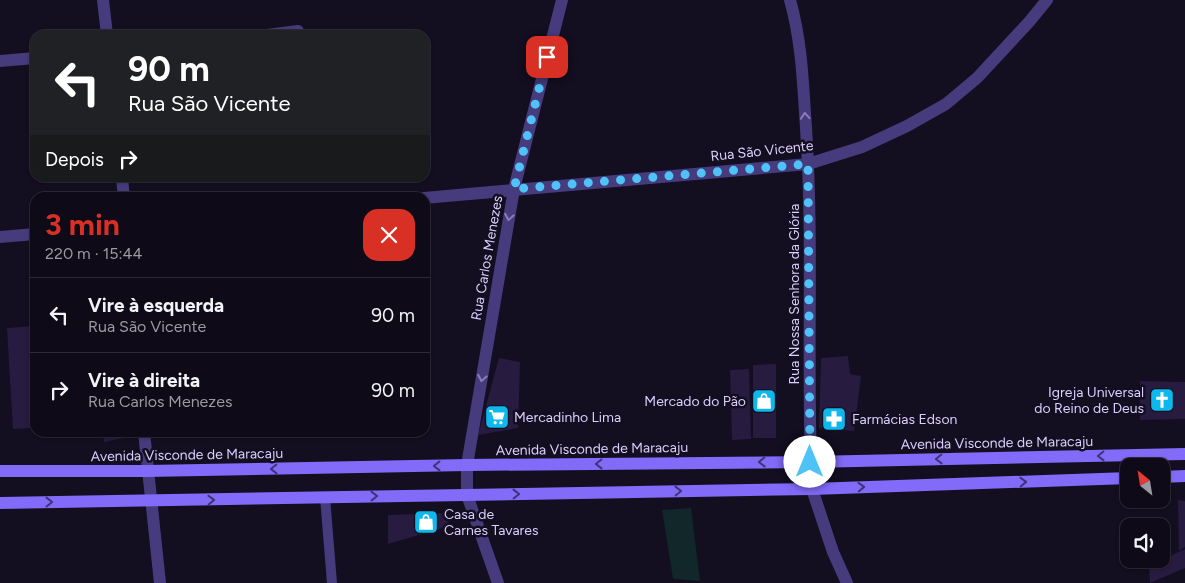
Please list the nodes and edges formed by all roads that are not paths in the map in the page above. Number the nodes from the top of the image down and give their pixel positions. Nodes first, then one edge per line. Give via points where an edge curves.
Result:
1 (103, 0) edge
2 (562, 0) edge
3 (790, 0) edge
4 (1047, 0) edge
5 (106, 30) edge
6 (30, 58) edge
7 (0, 60) edge
8 (808, 164) junction
9 (514, 189) junction
10 (430, 197) edge
11 (30, 234) edge
12 (0, 237) edge
13 (144, 437) edge
14 (1185, 454) edge
15 (810, 462) junction
16 (466, 465) junction
17 (0, 471) edge
18 (147, 471) junction
19 (1185, 476) edge
20 (1170, 477) edge
21 (1120, 478) edge
22 (812, 489) junction
23 (467, 495) junction
24 (325, 497) junction
25 (150, 501) junction
26 (0, 503) edge
27 (160, 583) edge
28 (332, 583) edge
29 (498, 583) edge
30 (847, 583) edge

1 - 5 street
2 - 9 street, Rua Carlos Menezes
8 -> 3 street, Rua Nossa Senhora da Glória via 801,57
4 - 8 street, Rua São Vicente via 977,78 946,104 862,147
6 - 7 street
8 - 9 street, Rua São Vicente
8 - 15 street, Rua Nossa Senhora da Glória
9 - 10 street, Rua São Vicente
9 -> 16 street, Rua Carlos Menezes
11 - 12 street
13 - 18 street
14 -> 15 main road, Avenida Visconde de Maracaju
15 -> 16 main road, Avenida Visconde de Maracaju
15 - 22 street, Rua Nossa Senhora da Glória
16 -> 18 main road, Avenida Visconde de Maracaju
16 - 23 street, Rua Carlos Menezes
17 - 18 main road, Avenida Visconde de Maracaju
18 - 25 street
19 - 20 main road
22 -> 21 main road
23 -> 22 main road
22 - 30 street, Rua Nossa Senhora da Glória
24 -> 23 main road
23 - 29 street, Rua Carlos Menezes
25 -> 24 main road
24 - 28 lane
26 -> 25 main road
25 - 27 street

